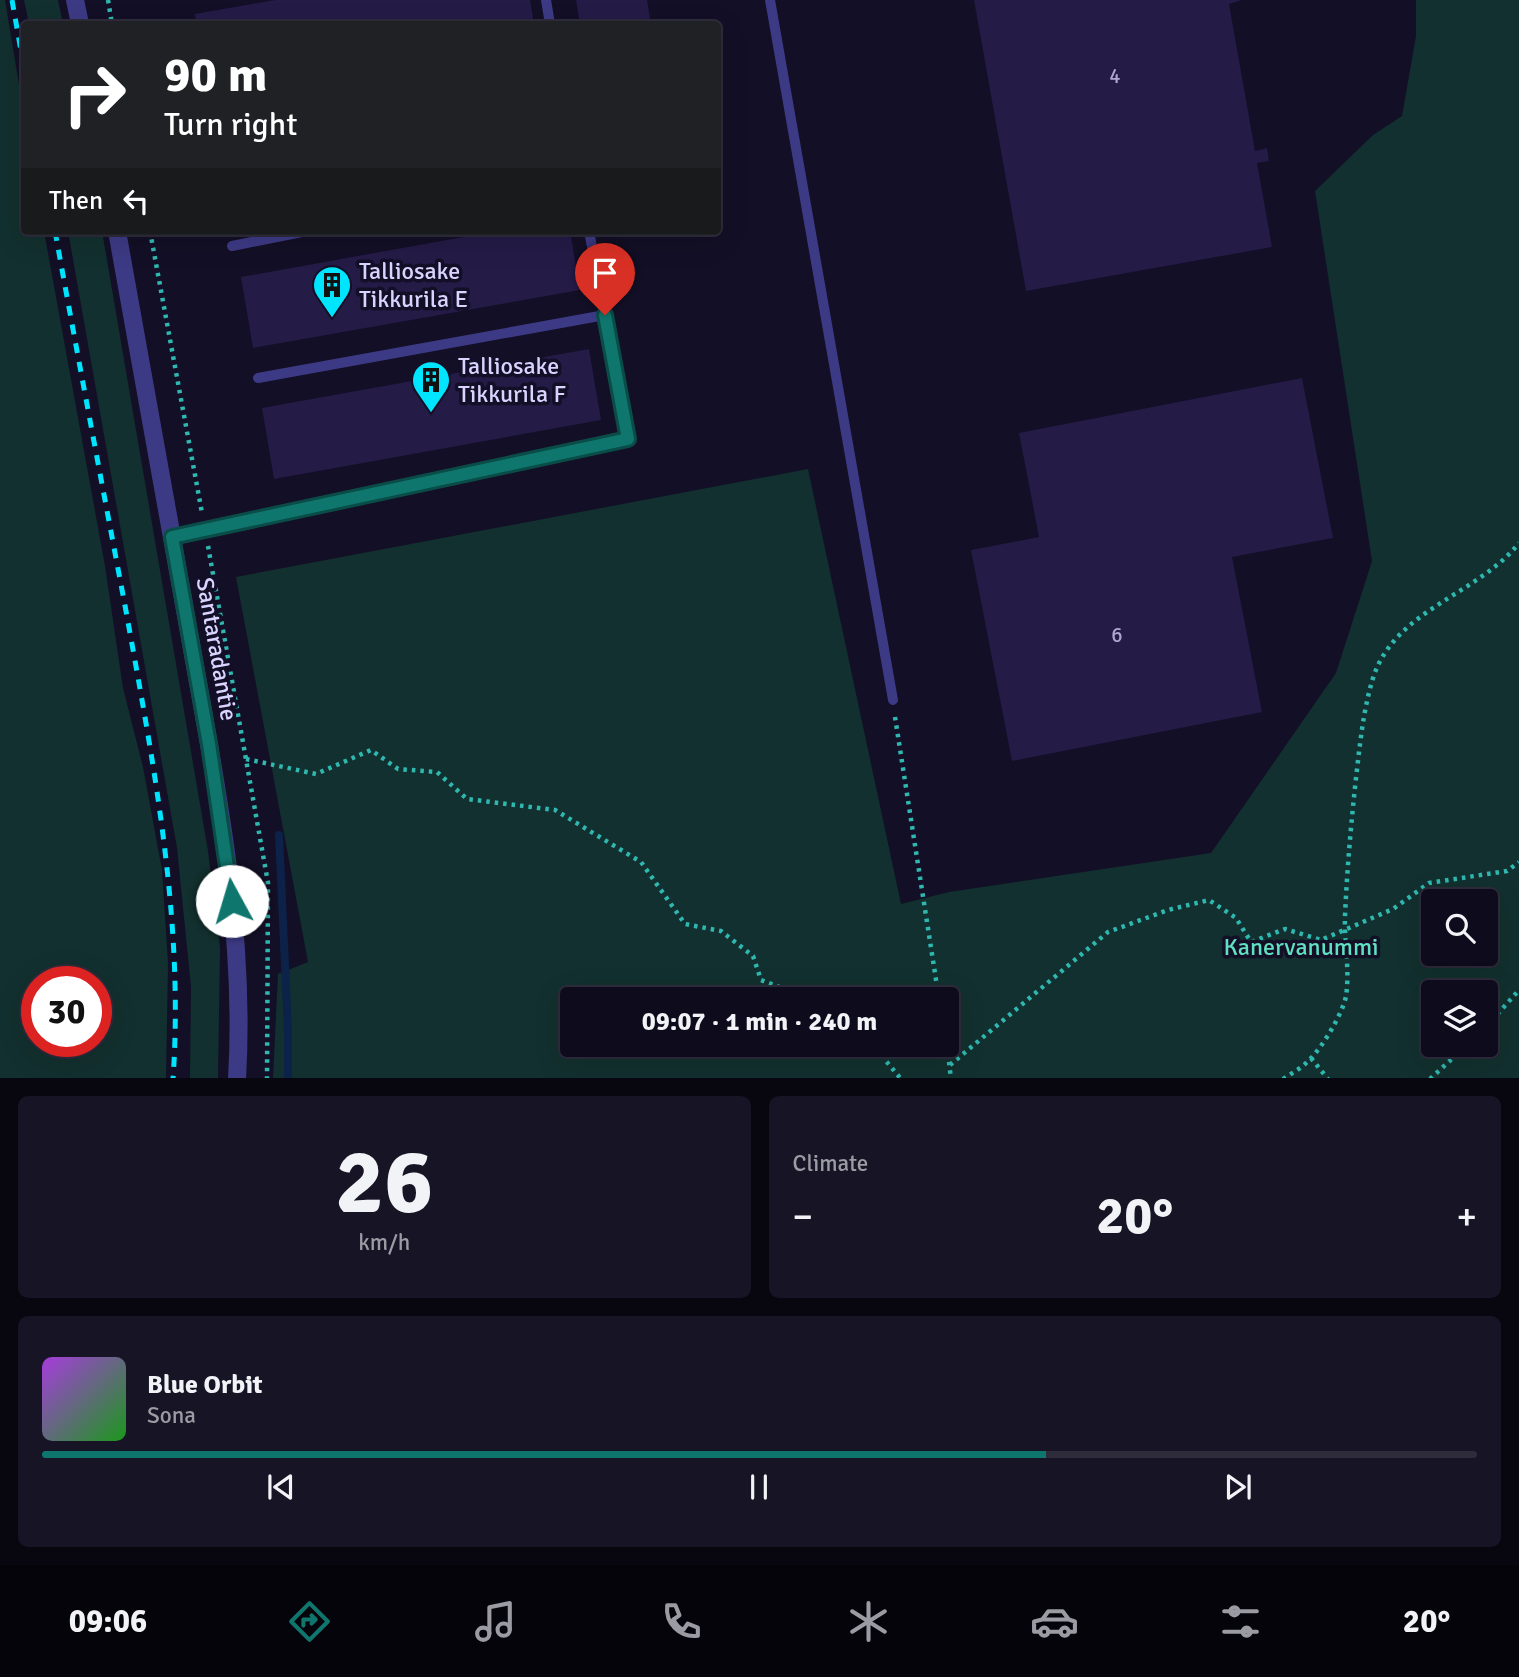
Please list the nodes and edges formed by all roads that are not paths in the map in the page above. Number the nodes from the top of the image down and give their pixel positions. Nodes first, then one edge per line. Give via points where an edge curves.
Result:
1 (75, 0) edge
2 (545, 0) edge
3 (770, 0) edge
4 (79, 21) edge
5 (549, 21) edge
6 (118, 235) edge
7 (287, 235) edge
8 (590, 235) edge
9 (232, 246) dead end
10 (605, 315) junction
11 (258, 378) dead end
12 (172, 537) junction
13 (892, 700) road end
14 (237, 1078) edge

1 - 4 street
2 - 5 lane
3 - 13 lane
6 - 12 street, Santaradantie
7 - 9 lane
8 - 10 lane
10 - 11 lane
10 - 12 lane via 628,439
12 - 14 street, Santaradantie via 230,879 238,967

